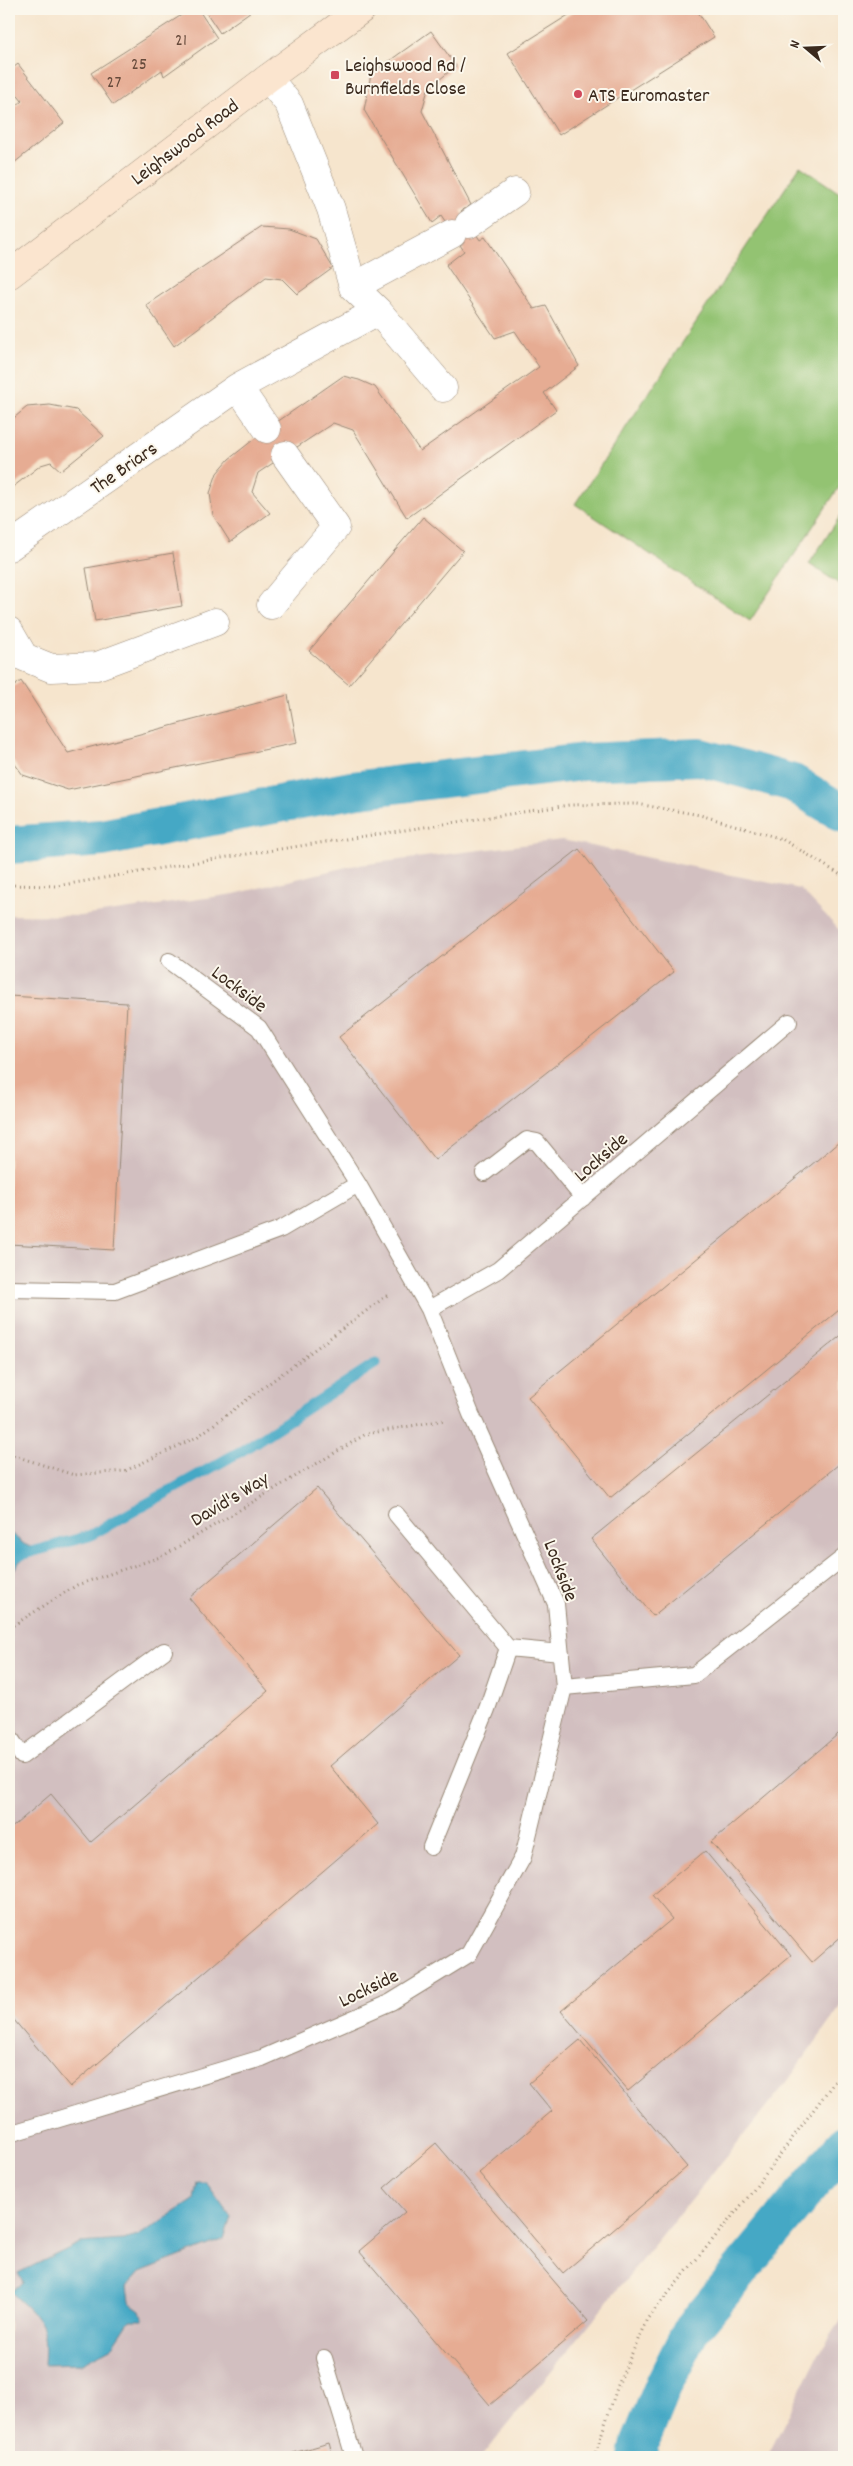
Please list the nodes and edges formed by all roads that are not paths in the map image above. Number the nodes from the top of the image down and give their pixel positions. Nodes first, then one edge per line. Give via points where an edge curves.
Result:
1 (362, 9) edge
2 (268, 78) junction
3 (516, 192) dead end
4 (9, 275) edge
5 (353, 287) junction
6 (378, 310) junction
7 (238, 387) junction
8 (443, 388) dead end
9 (267, 430) dead end
10 (285, 455) dead end
11 (9, 547) edge
12 (271, 605) dead end
13 (215, 622) dead end
14 (9, 631) edge
15 (16, 662) edge
16 (169, 961) dead end
17 (789, 1022) dead end
18 (484, 1173) dead end
19 (358, 1184) junction
20 (583, 1198) junction
21 (9, 1289) edge
22 (429, 1309) junction
23 (396, 1514) dead end
24 (844, 1557) edge
25 (508, 1648) junction
26 (164, 1651) dead end
27 (561, 1653) junction
28 (564, 1686) junction
29 (9, 1736) edge
30 (431, 1847) dead end
31 (9, 2134) edge
32 (324, 2358) dead end
33 (354, 2457) edge

1 - 2 street, Leighswood Road
2 - 4 street, Leighswood Road
2 - 5 street via 289,104 331,209
3 - 5 street via 461,229
5 - 6 street
6 - 7 street, The Briars
6 - 8 street
7 - 9 street
7 - 11 street, The Briars
10 - 12 street via 336,527
13 - 15 street via 97,666 51,668
14 - 15 street
16 - 19 lane, Lockside via 259,1028
17 - 20 lane, Lockside
18 - 20 lane via 527,1140 537,1142
19 - 21 lane via 281,1229 114,1291
19 - 22 lane, Lockside
20 - 22 lane, Lockside via 498,1270
22 - 27 lane, Lockside via 471,1414 556,1604
23 - 25 lane
24 - 28 lane via 694,1675
25 - 27 lane
25 - 30 lane
26 - 29 lane via 22,1756
27 - 28 lane, Lockside
28 - 31 lane, Lockside via 523,1857 469,1954 391,2002 262,2058
32 - 33 lane

